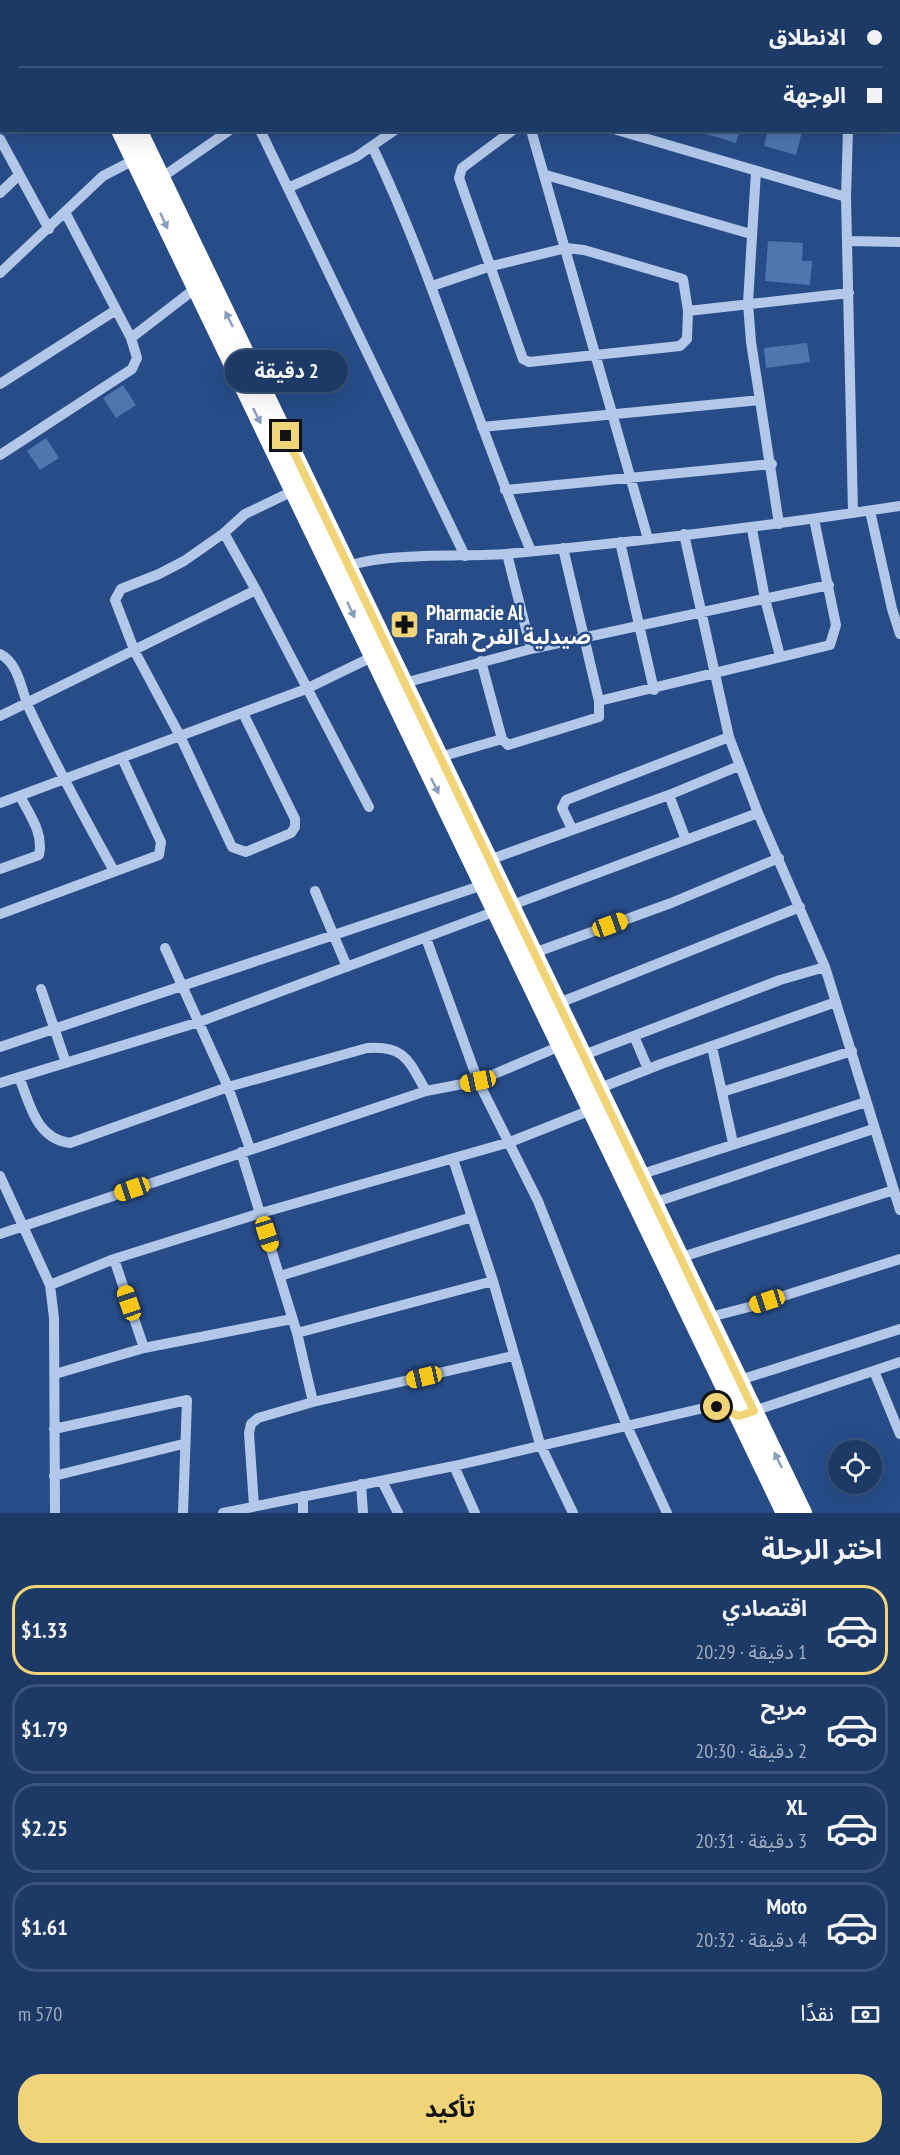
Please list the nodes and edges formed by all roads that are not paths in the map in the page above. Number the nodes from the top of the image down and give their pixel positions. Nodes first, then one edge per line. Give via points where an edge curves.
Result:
1 (121, 132) edge
2 (139, 132) edge
3 (227, 132) edge
4 (261, 132) edge
5 (393, 132) edge
6 (510, 132) edge
7 (532, 132) edge
8 (624, 132) edge
9 (848, 132) edge
10 (0, 139) edge
11 (373, 148) junction
12 (135, 160) junction
13 (756, 171) junction
14 (19, 175) junction
15 (546, 175) junction
16 (154, 182) junction
17 (290, 187) junction
18 (0, 193) edge
19 (846, 197) junction
20 (65, 212) junction
21 (49, 229) junction
22 (751, 234) junction
23 (848, 241) junction
24 (900, 242) edge
25 (566, 248) junction
26 (489, 267) junction
27 (0, 273) edge
28 (432, 286) junction
29 (196, 288) junction
30 (849, 293) junction
31 (748, 303) junction
32 (116, 310) junction
33 (688, 311) junction
34 (131, 338) junction
35 (594, 355) junction
36 (0, 384) edge
37 (760, 400) junction
38 (613, 415) junction
39 (482, 427) junction
40 (0, 454) edge
41 (772, 464) junction
42 (632, 478) junction
43 (505, 490) junction
44 (293, 491) junction
45 (900, 506) edge
46 (870, 511) junction
47 (853, 513) junction
48 (814, 519) junction
49 (779, 524) junction
50 (752, 529) junction
51 (224, 533) junction
52 (684, 534) junction
53 (648, 539) junction
54 (620, 542) junction
55 (563, 548) junction
56 (531, 550) junction
57 (507, 554) junction
58 (465, 556) junction
59 (340, 569) junction
60 (829, 585) junction
61 (256, 590) junction
62 (765, 599) junction
63 (702, 613) junction
64 (640, 626) junction
65 (900, 634) edge
66 (584, 639) junction
67 (531, 649) junction
68 (135, 652) junction
69 (381, 653) junction
70 (0, 654) edge
71 (780, 656) junction
72 (481, 661) junction
73 (716, 674) junction
74 (404, 683) junction
75 (306, 689) junction
76 (654, 690) junction
77 (600, 701) junction
78 (27, 704) junction
79 (243, 713) junction
80 (0, 716) edge
81 (180, 736) junction
82 (729, 737) junction
83 (502, 739) junction
84 (440, 757) junction
85 (122, 758) junction
86 (739, 766) junction
87 (64, 778) junction
88 (20, 795) junction
89 (669, 795) junction
90 (0, 803) edge
91 (369, 807) dead end
92 (758, 813) junction
93 (572, 829) junction
94 (686, 840) junction
95 (779, 858) junction
96 (489, 860) junction
97 (0, 869) edge
98 (114, 871) junction
99 (483, 885) junction
100 (315, 891) dead end
101 (800, 907) junction
102 (504, 909) junction
103 (0, 914) edge
104 (334, 935) junction
105 (426, 938) junction
106 (165, 948) dead end
107 (534, 953) junction
108 (347, 967) junction
109 (825, 967) junction
110 (182, 985) junction
111 (40, 989) dead end
112 (836, 1002) junction
113 (559, 1003) junction
114 (200, 1022) junction
115 (55, 1028) junction
116 (633, 1036) junction
117 (0, 1047) edge
118 (574, 1047) junction
119 (712, 1047) junction
120 (852, 1051) junction
121 (66, 1063) junction
122 (648, 1069) junction
123 (19, 1077) junction
124 (478, 1081) junction
125 (0, 1083) edge
126 (228, 1087) junction
127 (600, 1088) junction
128 (426, 1092) junction
129 (722, 1092) junction
130 (866, 1102) junction
131 (591, 1110) junction
132 (873, 1129) junction
133 (510, 1142) junction
134 (733, 1143) junction
135 (245, 1151) junction
136 (453, 1159) junction
137 (642, 1174) junction
138 (0, 1176) edge
139 (894, 1190) junction
140 (656, 1202) junction
141 (900, 1210) edge
142 (261, 1213) junction
143 (472, 1217) junction
144 (23, 1226) junction
145 (0, 1234) edge
146 (682, 1257) junction
147 (114, 1259) junction
148 (900, 1259) edge
149 (280, 1276) junction
150 (492, 1281) junction
151 (50, 1285) junction
152 (710, 1317) junction
153 (292, 1319) junction
154 (900, 1329) edge
155 (297, 1334) junction
156 (144, 1348) junction
157 (513, 1356) junction
158 (900, 1362) edge
159 (873, 1371) junction
160 (55, 1374) junction
161 (740, 1380) junction
162 (313, 1402) junction
163 (746, 1413) junction
164 (627, 1426) junction
165 (54, 1429) junction
166 (900, 1434) edge
167 (183, 1444) junction
168 (540, 1444) junction
169 (453, 1466) junction
170 (54, 1476) junction
171 (382, 1481) junction
172 (361, 1484) junction
173 (303, 1496) junction
174 (254, 1506) junction
175 (230, 1512) edge
176 (55, 1513) edge
177 (183, 1513) edge
178 (303, 1513) edge
179 (363, 1513) edge
180 (398, 1513) edge
181 (475, 1513) edge
182 (573, 1513) edge
183 (667, 1513) edge
184 (785, 1513) edge
185 (803, 1513) edge

1 - 12 highway
2 - 16 highway
3 - 16 street
4 - 17 street
5 - 11 street
6 - 26 street via 460,172 462,191
7 - 15 street
8 - 13 street
9 - 19 street
10 - 14 street
11 - 17 street
11 - 28 street
12 - 16 highway
12 - 20 street via 103,176
13 - 19 street
13 - 22 street
14 - 18 street
14 - 21 street
15 - 22 street
15 - 25 street
16 -> 29 highway
59 -> 16 highway
17 - 58 street
19 - 23 street
20 - 21 street
20 - 32 street
21 - 27 street
22 - 31 street
23 - 24 street
23 - 30 street
25 - 26 street
25 - 33 street via 683,279
25 - 35 street
26 - 28 street
26 - 35 street via 520,354 526,361
28 - 39 street
29 - 34 street
29 -> 44 highway
30 - 31 street
30 - 47 street
31 - 33 street
31 - 37 street
32 - 34 street
32 - 36 street
33 - 35 street via 687,339 680,346
34 - 40 street via 137,358 132,369
35 - 38 street
37 - 38 street
37 - 41 street
38 - 39 street
38 - 42 street
39 - 43 street
41 - 42 street
41 - 49 street
42 - 43 street
42 - 53 street
43 - 56 street
44 - 51 street via 245,514
44 - 59 highway
45 - 46 street
46 - 47 street
46 - 65 street
47 - 48 street
48 - 49 street
48 - 60 street
49 - 50 street
50 - 52 street
50 - 62 street
51 - 61 street
51 - 68 street via 159,574 121,589 115,600
52 - 53 street
52 - 63 street
53 - 54 street
54 - 55 street
54 - 64 street
55 - 56 street
55 - 66 street
56 - 57 street
57 - 58 street
57 - 67 street
58 - 59 street via 372,560
59 - 69 highway
60 - 62 street
60 - 71 street via 836,625 830,645
61 - 68 street
61 - 75 street
62 - 63 street
62 - 71 street
63 - 64 street
63 - 73 street
64 - 66 street
64 - 76 street
66 - 67 street
66 - 77 street
67 - 72 street
68 - 78 street
68 - 81 street
69 - 74 highway
69 - 75 street
69 -> 99 highway
70 - 78 street via 12,663
71 - 73 street
72 - 74 street
72 - 83 street
73 - 76 street
73 - 82 street
74 - 84 highway
75 - 79 street
75 - 91 street
76 - 77 street
77 - 83 street via 599,717 595,720 513,745
78 - 80 street
78 - 87 street
79 - 81 street
79 - 81 street via 295,819 291,833 246,852 232,847
81 - 85 street
82 - 86 street
82 - 93 street via 566,800 562,808
83 - 84 street
84 - 96 highway
85 - 87 street
85 - 98 street via 162,850 159,855
86 - 89 street
86 - 92 street
87 - 88 street
87 - 98 street
88 - 90 street
88 - 97 street via 39,834 39,855
89 - 93 street
89 - 94 street
92 - 94 street
92 - 95 street
93 - 96 street
94 - 102 street
95 - 101 street
95 - 107 street
96 - 102 highway
98 - 103 street
99 - 102 highway
99 - 104 street
100 - 104 street
101 - 109 street
101 - 113 street
102 - 105 street
102 - 107 highway
102 - 118 highway
104 - 108 street
104 - 110 street
105 - 108 street
105 - 124 street
106 - 110 street
107 - 113 highway
108 - 114 street
109 - 112 street
109 - 116 street
110 - 114 street
110 - 115 street
111 - 115 street
112 - 119 street
112 - 120 street
113 - 118 highway
114 - 121 street
114 - 126 street
115 - 117 street
115 - 121 street
116 - 118 street
116 - 122 street
118 - 124 street
118 - 127 highway
118 - 131 highway
119 - 122 street
119 - 129 street
120 - 129 street
120 - 130 street
121 - 123 street
122 - 127 street
123 - 125 street
123 - 126 street via 39,1125 58,1142 70,1143
124 - 128 street
124 - 133 street
126 - 128 street via 385,1046 405,1056
126 - 135 street
127 - 137 highway
128 - 135 street
129 - 134 street
130 - 132 street
130 - 134 street
131 - 133 street
131 - 163 highway
132 - 139 street
132 - 140 street
133 - 136 street
133 - 164 street via 554,1240
134 - 137 street
135 - 142 street
135 - 144 street
136 - 142 street
136 - 143 street
137 - 140 highway
138 - 144 street
139 - 141 street
139 - 146 street
140 - 146 highway
142 - 147 street
142 - 149 street
143 - 149 street
143 - 150 street
144 - 145 street
144 - 151 street
146 - 152 highway
147 - 151 street
147 - 156 street
148 - 152 street
149 - 153 street
150 - 155 street
150 - 157 street
151 - 160 street
152 - 161 highway
153 - 155 street
153 - 156 street
154 - 161 street
155 - 162 street
156 - 160 street
157 - 162 street
157 - 168 street
158 - 159 street
159 - 163 street
159 - 166 street
160 - 165 street
161 - 163 highway
162 - 174 street via 266,1415 251,1424
163 - 164 street via 704,1407
163 - 184 highway
185 -> 163 highway
164 - 168 street
164 - 183 street
165 - 167 street via 186,1400
165 - 170 street
167 - 170 street
167 - 177 street
168 - 169 street
168 - 182 street
169 - 171 street
169 - 181 street
170 - 176 street
171 - 172 street
171 - 180 street
172 - 173 street
172 - 179 street
173 - 174 street
173 - 178 street
174 - 175 street

